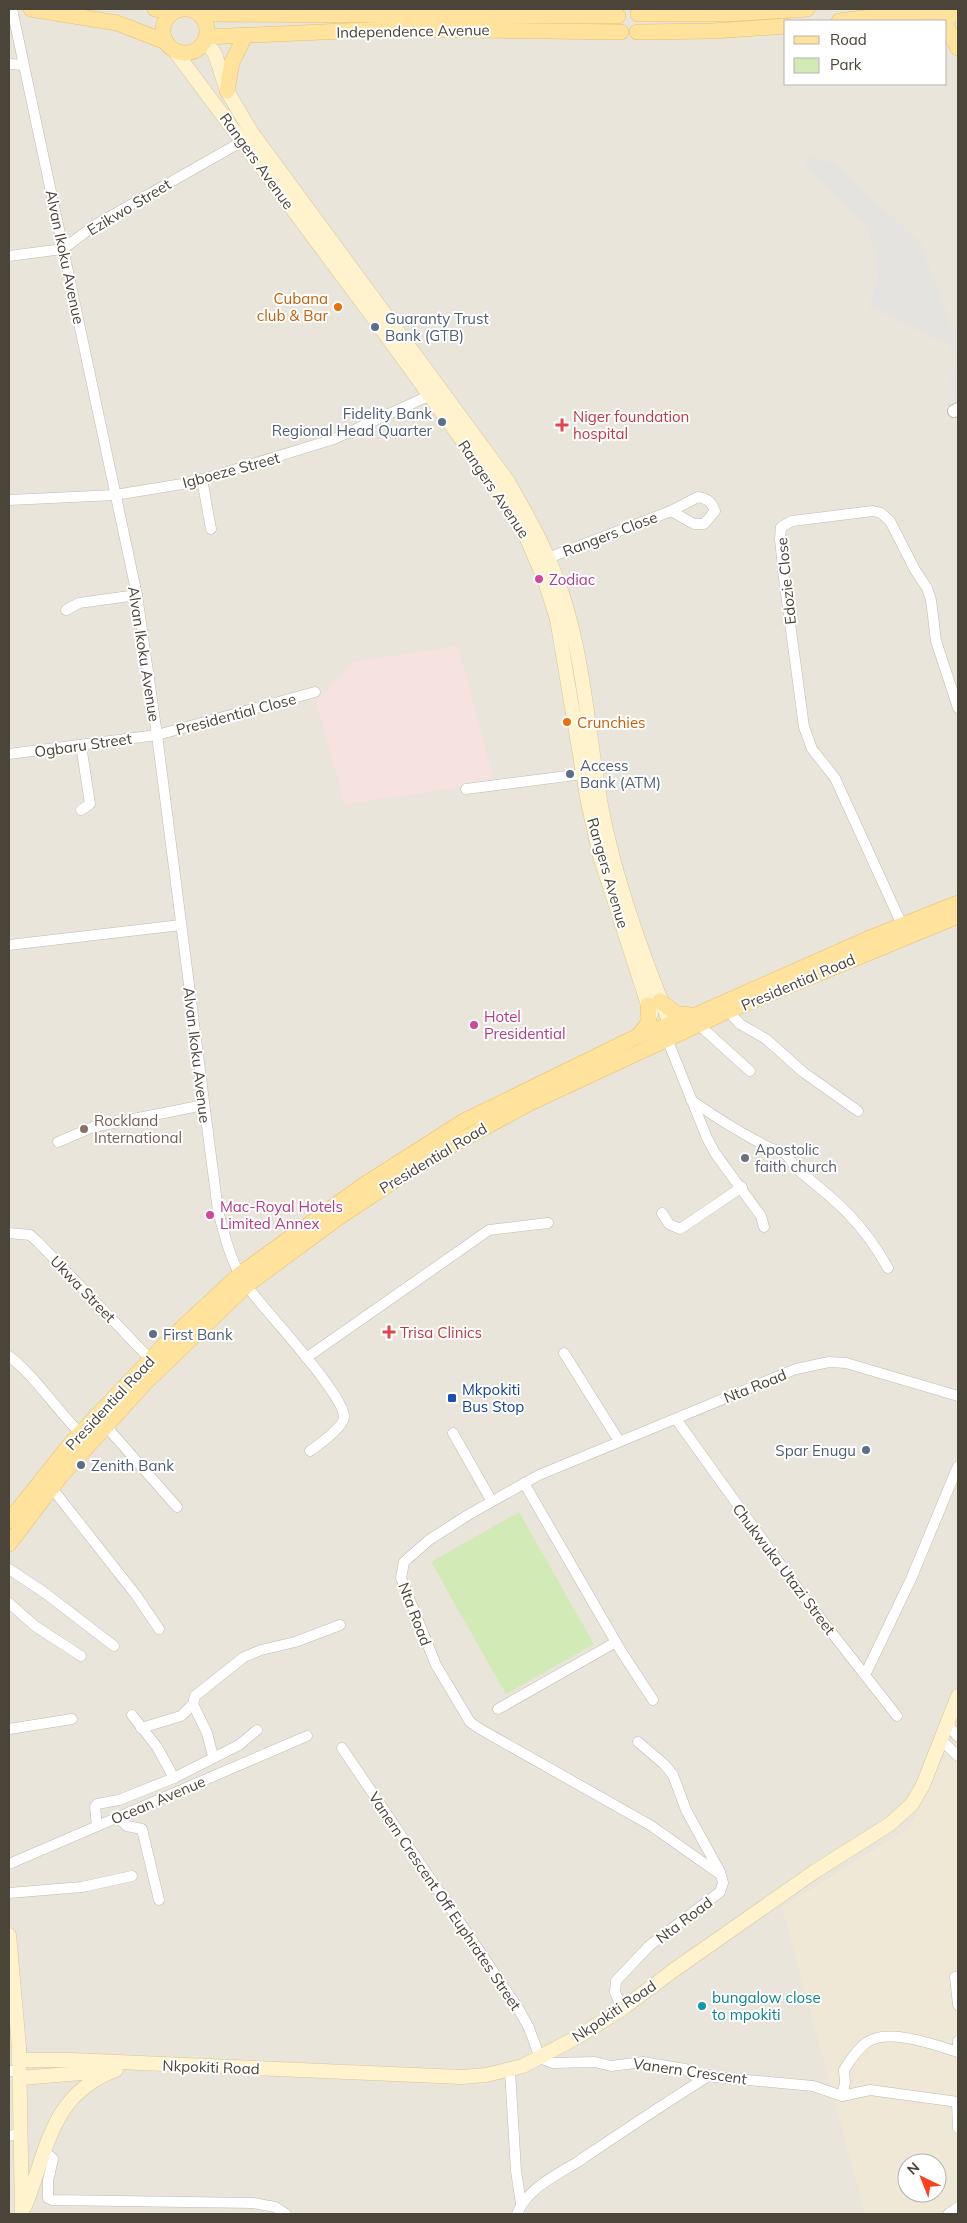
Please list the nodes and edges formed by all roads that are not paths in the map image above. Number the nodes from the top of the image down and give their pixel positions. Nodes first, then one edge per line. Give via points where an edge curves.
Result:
1 (12, 9) edge
2 (30, 9) edge
3 (155, 9) edge
4 (808, 9) edge
5 (195, 11) edge
6 (452, 11) edge
7 (628, 12) edge
8 (172, 13) junction
9 (958, 16) edge
10 (939, 17) edge
11 (847, 20) edge
12 (784, 26) edge
13 (947, 30) edge
14 (620, 32) junction
15 (637, 32) junction
16 (245, 36) junction
17 (205, 38) junction
18 (170, 46) junction
19 (958, 48) edge
20 (9, 64) edge
21 (23, 65) junction
22 (227, 91) junction
23 (243, 141) junction
24 (63, 249) junction
25 (9, 256) edge
26 (436, 393) junction
27 (202, 479) junction
28 (115, 495) junction
29 (9, 500) edge
30 (671, 511) dead end
31 (211, 529) dead end
32 (548, 558) junction
33 (136, 595) junction
34 (66, 610) dead end
35 (315, 692) dead end
36 (958, 708) edge
37 (157, 734) junction
38 (81, 745) junction
39 (9, 754) edge
40 (583, 774) junction
41 (466, 789) dead end
42 (81, 810) dead end
43 (958, 903) edge
44 (958, 916) edge
45 (181, 925) junction
46 (902, 925) junction
47 (9, 946) edge
48 (813, 969) junction
49 (654, 1003) junction
50 (728, 1011) junction
51 (698, 1019) junction
52 (666, 1034) junction
53 (636, 1037) junction
54 (750, 1071) dead end
55 (691, 1100) junction
56 (204, 1105) junction
57 (858, 1110) dead end
58 (58, 1142) dead end
59 (742, 1187) junction
60 (662, 1213) dead end
61 (548, 1223) dead end
62 (764, 1227) dead end
63 (9, 1233) edge
64 (888, 1268) dead end
65 (243, 1280) junction
66 (564, 1354) dead end
67 (9, 1356) edge
68 (306, 1358) junction
69 (150, 1359) junction
70 (141, 1377) junction
71 (958, 1396) edge
72 (676, 1418) junction
73 (105, 1425) junction
74 (80, 1433) junction
75 (453, 1433) dead end
76 (619, 1442) junction
77 (310, 1451) dead end
78 (958, 1466) edge
79 (524, 1483) junction
80 (51, 1487) junction
81 (34, 1499) junction
82 (491, 1500) junction
83 (177, 1507) dead end
84 (11, 1512) edge
85 (9, 1544) edge
86 (9, 1569) edge
87 (9, 1606) edge
88 (340, 1625) dead end
89 (159, 1629) dead end
90 (616, 1642) junction
91 (114, 1646) dead end
92 (82, 1656) dead end
93 (865, 1676) junction
94 (958, 1696) edge
95 (653, 1700) dead end
96 (193, 1704) junction
97 (498, 1709) dead end
98 (132, 1715) dead end
99 (897, 1716) dead end
100 (72, 1719) dead end
101 (946, 1724) junction
102 (141, 1728) junction
103 (9, 1729) edge
104 (256, 1730) dead end
105 (308, 1736) dead end
106 (958, 1737) edge
107 (940, 1739) junction
108 (638, 1742) dead end
109 (342, 1748) dead end
110 (213, 1756) junction
111 (958, 1756) edge
112 (174, 1778) junction
113 (116, 1817) junction
114 (97, 1826) junction
115 (9, 1864) edge
116 (721, 1874) junction
117 (132, 1876) dead end
118 (9, 1893) edge
119 (159, 1900) dead end
120 (9, 1935) edge
121 (11, 1977) edge
122 (955, 1977) dead end
123 (958, 2005) edge
124 (622, 2009) junction
125 (958, 2048) edge
126 (540, 2058) junction
127 (72, 2060) junction
128 (149, 2065) junction
129 (17, 2070) edge
130 (116, 2070) junction
131 (510, 2070) junction
132 (71, 2074) junction
133 (711, 2075) junction
134 (842, 2096) junction
135 (71, 2098) junction
136 (958, 2102) edge
137 (958, 2128) edge
138 (15, 2134) edge
139 (42, 2153) junction
140 (49, 2199) junction
141 (28, 2200) junction
142 (521, 2204) junction
143 (958, 2207) edge
144 (22, 2214) edge
145 (286, 2214) edge
146 (517, 2214) edge
147 (948, 2214) edge

1 - 21 street, Alvan Ikoku Avenue
2 - 18 main road via 117,24
3 - 8 main road
4 - 7 main road, Independence Avenue via 725,14
5 - 6 main road, Independence Avenue
5 - 8 main road via 182,9
5 - 17 main road via 206,25
6 - 7 main road, Independence Avenue
7 - 14 main road via 616,26
7 - 15 main road via 641,24
8 - 18 main road via 163,27
9 - 10 main road
10 - 11 main road via 903,13
12 - 15 main road
13 - 19 main road
14 - 15 main road, Independence Avenue via 629,35
14 - 16 main road, Independence Avenue via 389,29
16 - 17 main road, Independence Avenue
16 - 22 main road via 232,62
17 - 18 main road via 200,46 188,52
17 - 22 main road, Rangers Avenue via 215,54
18 - 23 main road, Rangers Avenue
20 - 21 street
21 - 24 street, Alvan Ikoku Avenue
22 - 26 main road, Rangers Avenue via 252,133
23 - 24 street, Ezikwo Street via 95,225
23 - 26 main road, Rangers Avenue
24 - 25 street, Ezikwo Street
24 - 28 street, Alvan Ikoku Avenue
26 - 27 street, Igboeze Street via 318,445
26 - 32 main road, Rangers Avenue via 507,480
26 - 40 main road, Rangers Avenue via 531,546 557,619
27 - 28 street, Igboeze Street
27 - 31 street
28 - 29 street, Igboeze Street
28 - 33 street, Alvan Ikoku Avenue
30 - 32 street, Rangers Close
32 - 49 main road, Rangers Avenue via 565,603 575,647 610,848
33 - 34 street via 79,603
33 - 37 street, Alvan Ikoku Avenue
35 - 37 street, Presidential Close
36 - 46 street, Edozie Close via 936,641 927,588 890,521 873,511 792,522 781,527 783,569 804,727 812,749 835,778
37 - 38 street, Ogbaru Street
37 - 45 street, Alvan Ikoku Avenue
38 - 39 street, Ogbaru Street
38 - 42 street via 90,804
40 - 41 street
40 - 49 main road, Rangers Avenue via 602,862
43 - 46 main road, Presidential Road
44 - 48 main road, Presidential Road
45 - 47 street
45 - 56 street, Alvan Ikoku Avenue
46 - 48 main road, Presidential Road
48 - 50 main road, Presidential Road
48 - 51 main road, Presidential Road
49 - 51 main road via 681,1016
49 - 52 main road
49 - 53 main road via 649,1022
50 - 51 main road, Presidential Road
50 - 57 street via 740,1024 766,1039 803,1072
51 - 52 main road, Presidential Road
51 - 54 street
52 - 53 main road, Presidential Road
52 - 55 street
52 - 65 main road, Presidential Road via 430,1157
53 - 65 main road, Presidential Road via 464,1121 362,1186
55 - 59 street via 715,1153
55 - 64 street via 724,1124 768,1148 785,1153 795,1169 851,1214
56 - 58 street via 92,1127
56 - 65 street, Alvan Ikoku Avenue via 218,1211 228,1246
59 - 60 street via 680,1229 669,1224
59 - 62 street via 762,1216
61 - 68 street via 489,1230
63 - 69 street, Ukwa Street via 30,1235 38,1242
65 - 68 street, Alvan Ikoku Avenue
65 - 69 main road, Presidential Road
65 - 70 main road, Presidential Road
66 - 76 street
67 - 74 street via 20,1364 61,1415
68 - 77 street, Alvan Ikoku Avenue via 340,1403 344,1418 341,1425
69 - 70 main road, Presidential Road
70 - 73 main road, Presidential Road
70 - 74 main road, Presidential Road
71 - 72 street, Nta Road via 866,1367 829,1362 788,1372
72 - 76 street, Nta Road
72 - 93 street, Chukwuka Utazi Street via 762,1540
73 - 80 main road, Presidential Road
73 - 83 street
74 - 81 main road, Presidential Road
75 - 82 street
76 - 79 street, Nta Road
78 - 93 street via 912,1579
79 - 82 street, Nta Road
79 - 90 street
80 - 81 main road, Presidential Road
80 - 89 street
81 - 84 main road, Presidential Road
81 - 85 main road, Presidential Road
82 - 116 street, Nta Road via 429,1540 404,1562 401,1570 419,1627 436,1665 470,1722 650,1825
86 - 91 street
87 - 92 street
88 - 96 street via 244,1657 195,1696
90 - 95 street
90 - 97 street
93 - 99 street, Chukwuka Utazi Street
94 - 101 main road, Nkpokiti Road
96 - 102 street via 181,1716
96 - 110 street via 207,1733
98 - 102 street
100 - 103 street
101 - 106 street
101 - 107 main road, Nkpokiti Road
102 - 112 street via 157,1747
104 - 110 street via 239,1744
105 - 113 street, Ocean Avenue
107 - 111 street
107 - 124 main road, Nkpokiti Road via 923,1785 905,1812 814,1872
108 - 116 street via 673,1775 686,1810
109 - 126 street, Vanern Crescent Off Euphrates Street via 518,2008
110 - 112 street
112 - 114 street via 119,1800 97,1804 94,1807
113 - 114 street, Ocean Avenue
113 - 119 street via 127,1826 142,1829
114 - 115 street, Ocean Avenue
116 - 124 street, Nta Road via 723,1886 720,1892 649,1946 616,1981 615,1992
117 - 118 street via 82,1887
120 - 121 main road
121 - 129 main road
122 - 123 street
124 - 126 main road, Nkpokiti Road
125 - 134 street via 900,2037 877,2037 861,2047 844,2070
126 - 131 main road, Nkpokiti Road
126 - 133 street, Vanern Crescent via 553,2063 595,2062 611,2066 643,2062 685,2069 693,2075
127 - 128 main road
127 - 129 main road
127 - 132 main road
128 - 130 main road
128 - 131 main road, Nkpokiti Road via 462,2077
129 - 132 main road
129 - 138 main road
130 - 132 main road
130 - 135 main road via 95,2079
131 - 142 street
132 - 135 main road
133 - 134 street, Vanern Crescent via 813,2086
133 - 142 street via 542,2184
134 - 136 street via 870,2090
135 - 139 main road
136 - 137 street
138 - 144 main road
139 - 140 street via 53,2159 48,2181
139 - 141 main road
140 - 141 street
140 - 145 street via 253,2203 276,2207
141 - 144 main road
142 - 146 street
143 - 147 street

